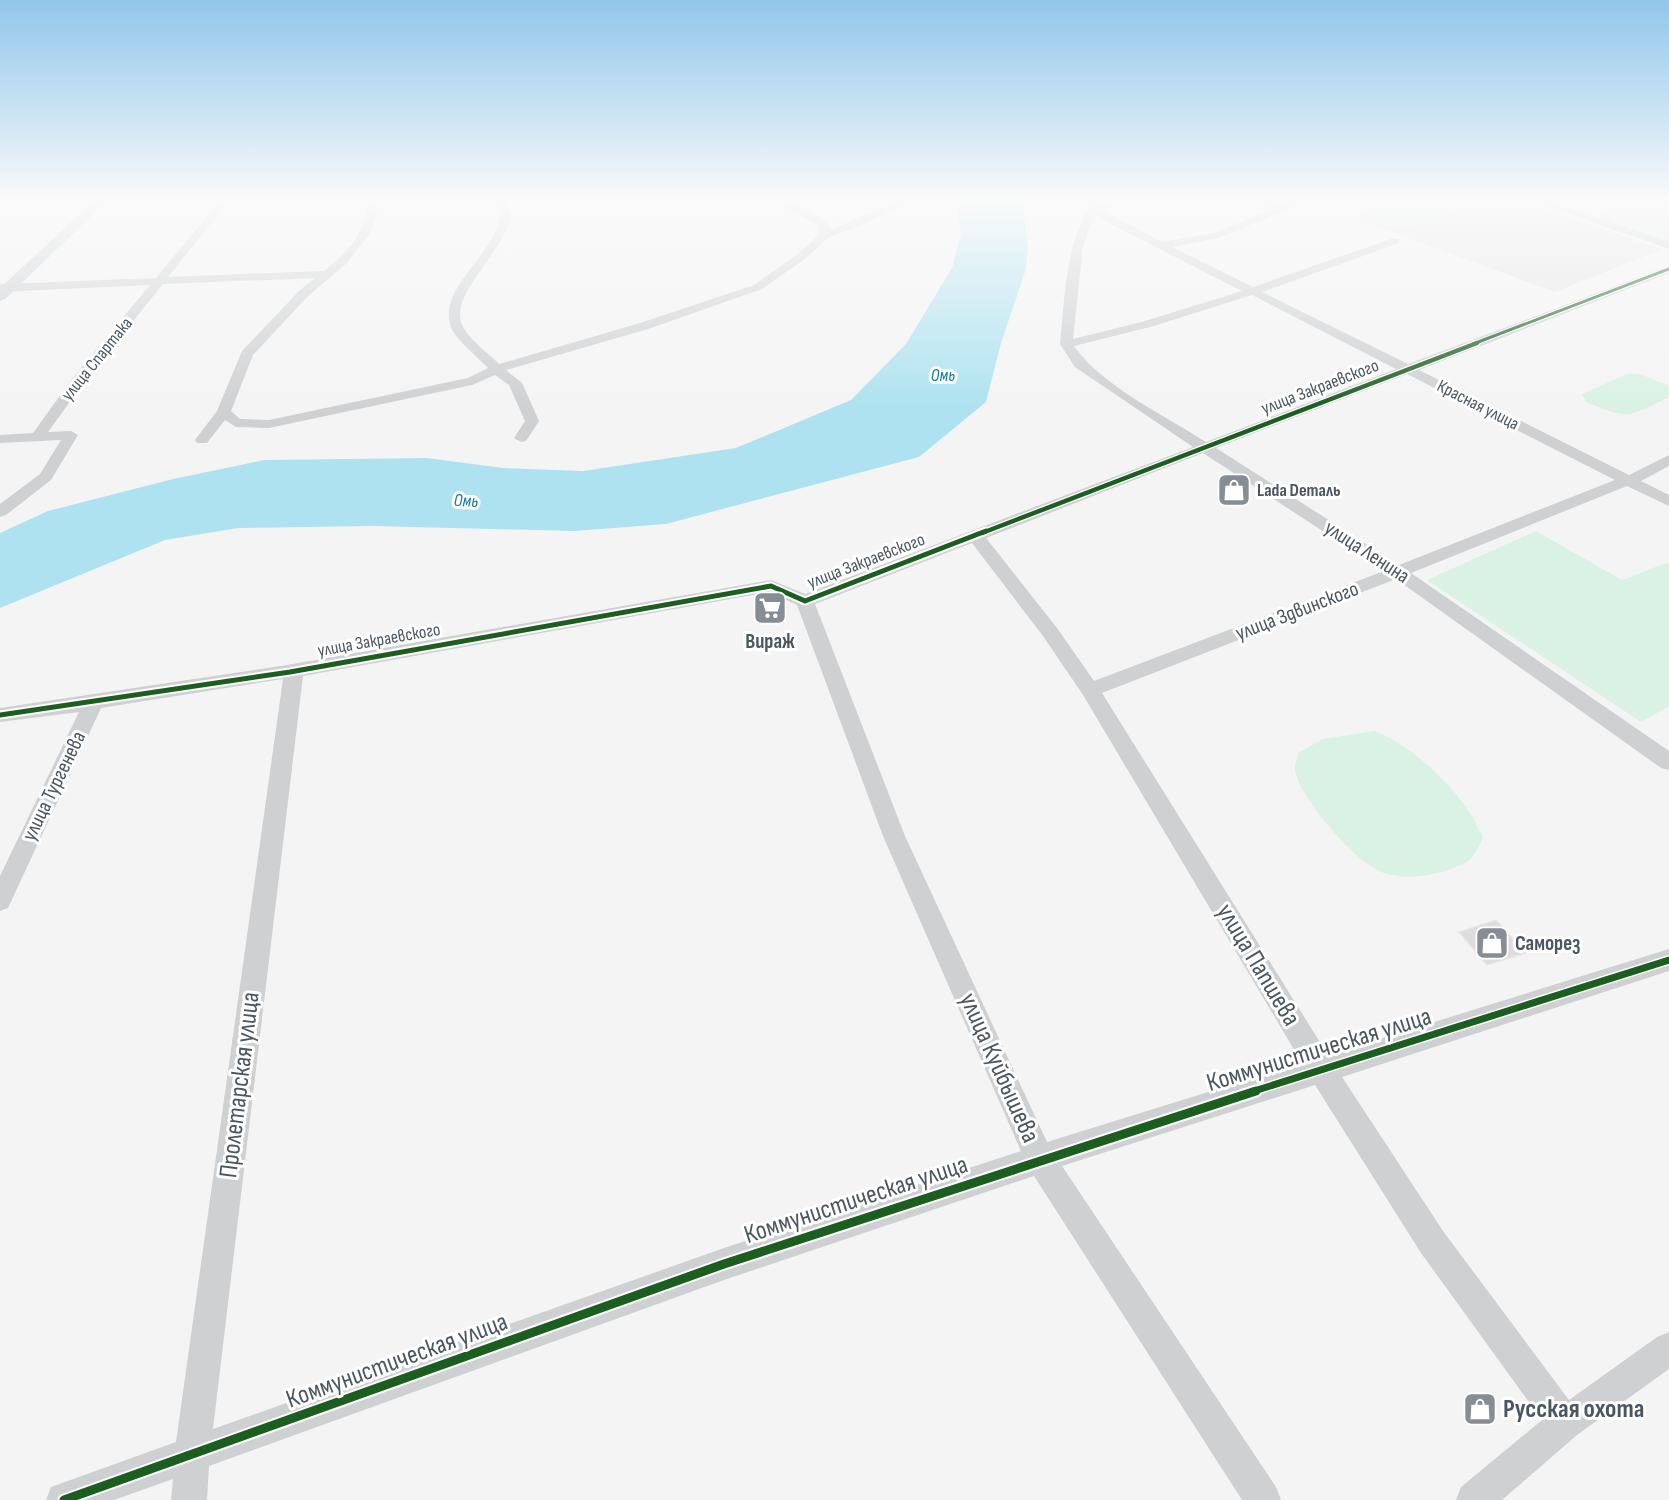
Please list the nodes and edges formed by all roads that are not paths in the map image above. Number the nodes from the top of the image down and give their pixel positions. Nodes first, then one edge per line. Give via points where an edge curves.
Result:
1 (27, 268) edge
2 (170, 268) edge
3 (333, 268) edge
4 (478, 268) edge
5 (785, 268) edge
6 (1075, 268) edge
7 (1208, 268) edge
8 (1319, 268) edge
9 (1669, 269) edge
10 (326, 274) junction
11 (160, 281) junction
12 (3, 290) edge
13 (1254, 291) junction
14 (1066, 344) junction
15 (496, 369) junction
16 (1408, 369) junction
17 (224, 412) junction
18 (37, 437) junction
19 (521, 438) dead end
20 (0, 439) edge
21 (202, 440) dead end
22 (1206, 448) junction
23 (1669, 460) edge
24 (1627, 480) junction
25 (1669, 501) edge
26 (0, 512) edge
27 (974, 534) junction
28 (1398, 572) junction
29 (805, 601) junction
30 (294, 670) junction
31 (1090, 690) junction
32 (93, 703) junction
33 (0, 715) edge
34 (1669, 762) edge
35 (0, 901) edge
36 (1669, 960) edge
37 (1321, 1069) junction
38 (1040, 1159) junction
39 (1669, 1349) edge
40 (1565, 1423) junction
41 (192, 1454) junction
42 (64, 1500) edge
43 (189, 1500) edge
44 (1263, 1500) edge
45 (1474, 1500) edge

1 - 12 main road
2 - 11 street, улица Спартака
3 - 10 street
4 - 15 street via 458,296 454,311 457,328
5 - 15 street via 758,287 644,326
6 - 14 street
7 - 13 street, Красная улица
8 - 13 street
9 - 16 street, улица Закраевского
10 - 11 street
10 - 17 street via 247,354
11 - 12 street
11 - 18 street, улица Спартака
13 - 14 street via 1099,338
13 - 16 street, Красная улица
14 - 22 street, улица Ленина via 1080,364 1097,377
15 - 17 street via 472,381 269,424 236,423
15 - 19 street via 515,383 532,421
16 - 22 street, улица Закраевского
16 - 24 street, Красная улица
17 - 21 street
18 - 20 street
18 - 26 street via 71,435 46,477
22 - 27 street, улица Закраевского
22 - 28 street, улица Ленина
23 - 24 street, улица Здвинского
24 - 25 street, Красная улица
24 - 28 street, улица Здвинского
27 - 29 street, улица Закраевского
27 - 31 street, улица Папшева
28 - 31 street, улица Здвинского
28 - 34 street, улица Ленина
29 - 30 street, улица Закраевского via 771,586
29 - 38 street, улица Куйбышева via 894,836
30 - 32 street, улица Закраевского
30 - 41 street, Пролетарская улица
31 - 37 street, улица Папшева
32 - 33 street, улица Закраевского
32 - 35 street, улица Тургенева
36 - 37 street, Коммунистическая улица
37 - 38 street, Коммунистическая улица
37 - 40 street, улица Папшева via 1431,1242
38 - 41 street, Коммунистическая улица via 724,1264
38 - 44 street, улица Куйбышева
39 - 40 street
40 - 45 street
41 - 42 street, Коммунистическая улица
41 - 43 street, Пролетарская улица

